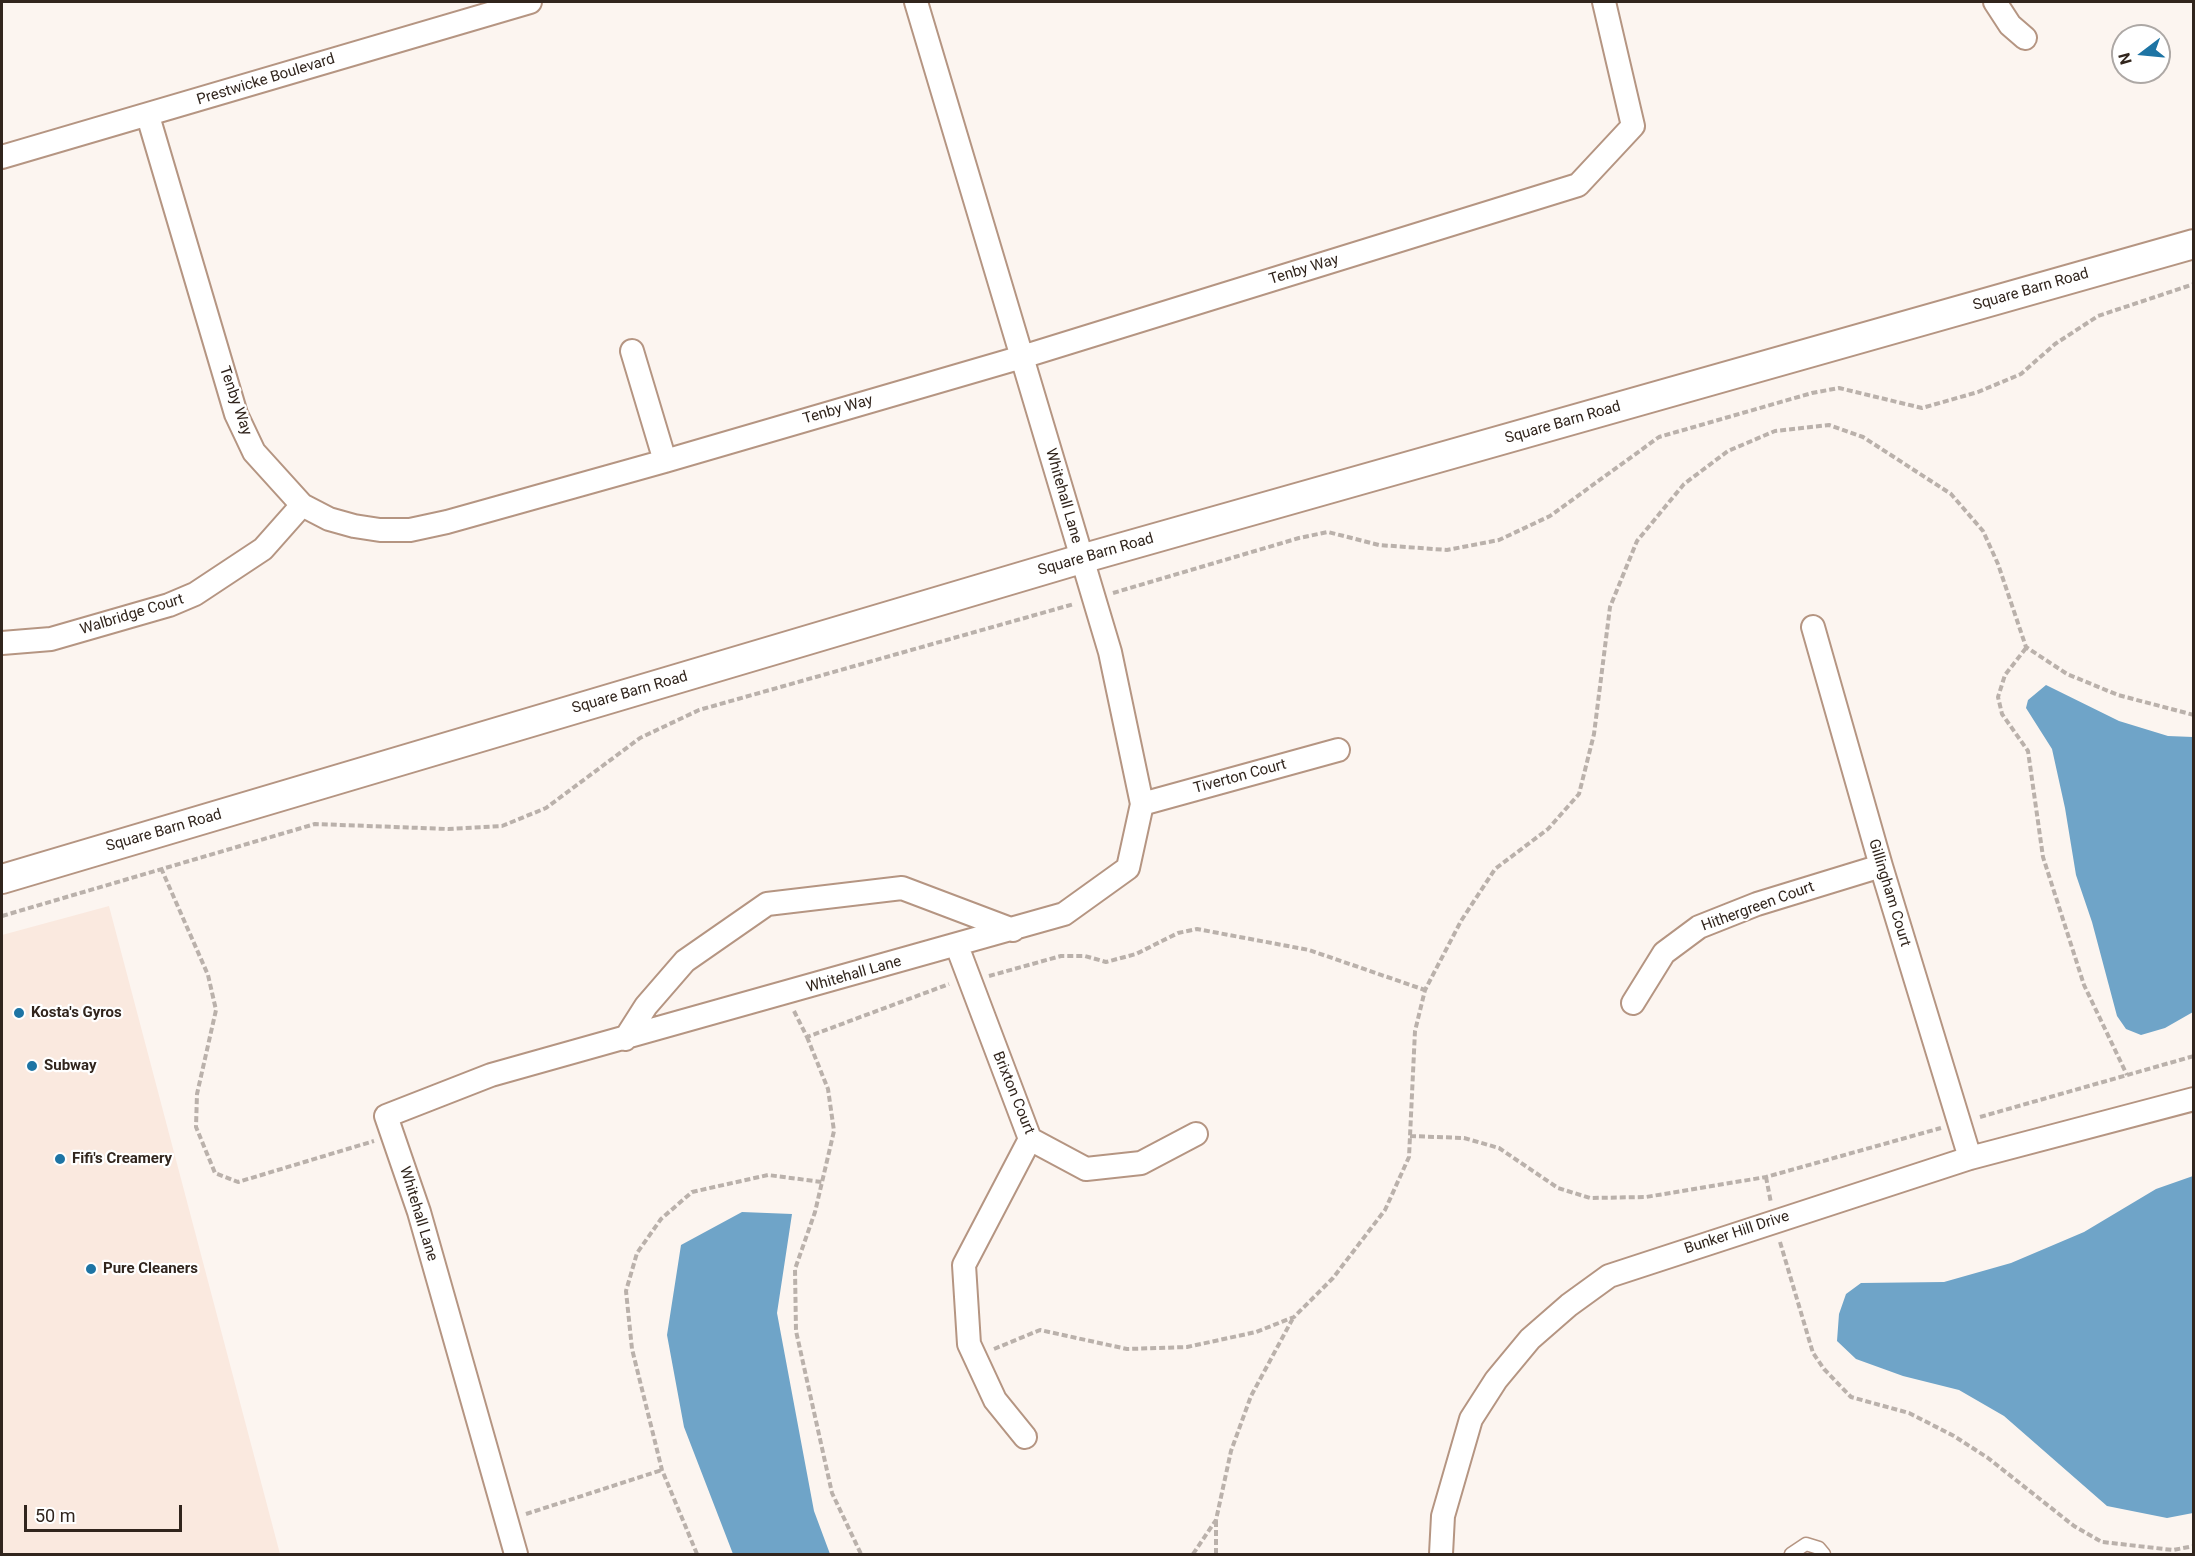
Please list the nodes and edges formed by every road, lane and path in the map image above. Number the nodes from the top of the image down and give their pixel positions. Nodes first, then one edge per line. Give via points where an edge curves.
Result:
1 (530, 2) edge
2 (916, 2) edge
3 (1604, 2) edge
4 (1995, 2) edge
5 (2025, 38) dead end
6 (148, 116) junction
7 (2, 157) edge
8 (2193, 244) edge
9 (632, 351) dead end
10 (1022, 357) junction
11 (665, 461) junction
12 (302, 505) junction
13 (1081, 559) junction
14 (1814, 627) dead end
15 (2, 643) edge
16 (2026, 647) junction
17 (2193, 716) edge
18 (1338, 750) dead end
19 (1142, 804) junction
20 (1881, 866) junction
21 (161, 868) dead end
22 (2, 879) edge
23 (1013, 930) junction
24 (957, 946) junction
25 (971, 981) junction
26 (1425, 990) junction
27 (785, 994) junction
28 (1633, 1003) dead end
29 (807, 1037) junction
30 (625, 1039) junction
31 (2127, 1075) dead end
32 (2193, 1099) edge
33 (1196, 1134) dead end
34 (392, 1135) junction
35 (1410, 1136) junction
36 (1030, 1139) junction
37 (1970, 1158) junction
38 (822, 1182) junction
39 (1774, 1221) junction
40 (1294, 1317) junction
41 (975, 1356) junction
42 (1025, 1437) dead end
43 (662, 1470) junction
44 (506, 1520) junction
45 (1216, 1520) junction
46 (2193, 1545) edge
47 (2174, 1552) edge
48 (516, 1554) edge
49 (697, 1554) edge
50 (861, 1554) edge
51 (1193, 1554) edge
52 (1216, 1554) edge
53 (1441, 1554) edge
54 (1791, 1554) edge
55 (1824, 1554) edge

1 - 6 street, Prestwicke Boulevard
2 - 10 street, Whitehall Lane
3 - 10 street, Tenby Way via 1634,126 1578,185
4 - 5 street via 2010,25
6 - 7 street, Prestwicke Boulevard
6 - 12 street, Tenby Way via 236,414 254,452
8 - 13 street, Square Barn Road
9 - 11 street
10 - 11 street, Tenby Way
10 - 13 street, Whitehall Lane
11 - 12 street, Tenby Way via 410,530 354,526
12 - 15 street, Walbridge Court via 263,549 195,594 51,639
13 - 19 street, Whitehall Lane via 1110,652
13 - 22 street, Square Barn Road
14 - 20 street, Gillingham Court
16 - 17 path via 2067,674 2118,695
16 - 26 path via 1983,531 1951,494 1895,456 1863,437 1829,425 1775,431 1728,451 1684,484 1637,541 1610,607 1594,735 1579,794 1548,829 1495,869 1461,921
16 - 31 path via 2005,675 1998,697 2002,714 2028,752 2043,857 2084,985
18 - 19 street, Tiverton Court
19 - 23 street, Whitehall Lane via 1128,868 1064,914
20 - 28 street, Hithergreen Court via 1757,904 1699,927 1664,953
20 - 37 street, Gillingham Court
21 - 34 path via 208,975 216,1010 197,1094 196,1127 215,1173 238,1182
23 - 24 street, Whitehall Lane
23 - 30 street via 902,888 767,904 685,961 646,1006
24 - 25 street, Brixton Court
24 - 27 street, Whitehall Lane
25 - 26 path via 1061,956 1085,956 1106,962 1197,929 1309,950
25 - 29 path via 945,984
25 - 36 street, Brixton Court
26 - 35 path via 1415,1032
27 - 29 path
27 - 30 street, Whitehall Lane
29 - 38 path via 828,1089 834,1131
30 - 34 street, Whitehall Lane via 491,1075 386,1116
32 - 37 street, Bunker Hill Drive
33 - 36 street, Brixton Court via 1141,1163 1086,1169
34 - 44 street, Whitehall Lane via 419,1212
35 - 39 path via 1464,1138 1499,1148 1558,1188 1590,1198 1646,1197 1766,1177
35 - 40 path via 1409,1157 1385,1210 1333,1278
36 - 41 street via 964,1265 969,1344
37 - 39 street, Bunker Hill Drive
38 - 43 path via 768,1175 692,1192 661,1219 637,1253 626,1291 632,1349
38 - 50 path via 795,1269 796,1331 832,1493
39 - 47 path via 1814,1353 1851,1397 1909,1413 1954,1436 2074,1526 2102,1542
39 - 53 street, Bunker Hill Drive via 1609,1276 1530,1340 1496,1380 1471,1419 1443,1516
40 - 41 path via 1256,1332 1186,1347 1126,1349 1040,1330
40 - 45 path via 1251,1396 1231,1451
41 - 42 street via 995,1400
43 - 44 path
43 - 49 path
44 - 48 street, Whitehall Lane
45 - 51 path
45 - 52 path
46 - 47 path
54 - 55 lane via 1806,1544

